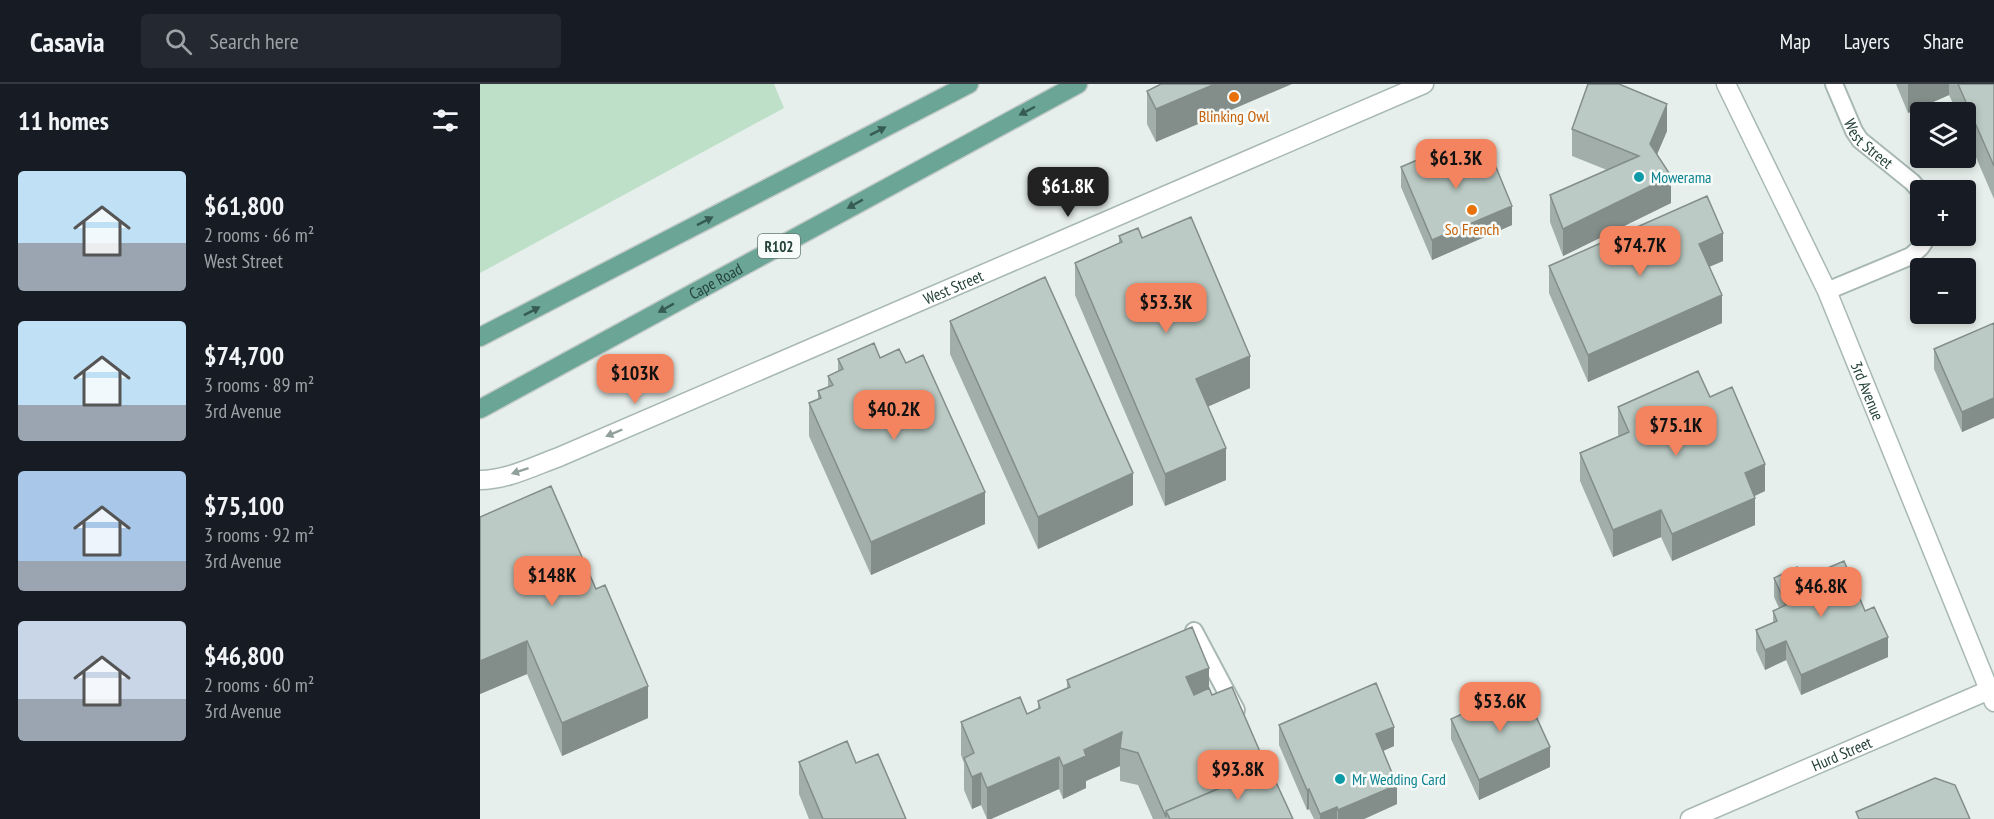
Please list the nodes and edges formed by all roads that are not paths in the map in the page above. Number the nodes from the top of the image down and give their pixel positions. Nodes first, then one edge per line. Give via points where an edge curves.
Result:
1 (969, 84) edge
2 (1078, 84) edge
3 (1424, 84) edge
4 (1726, 84) edge
5 (1834, 84) edge
6 (1910, 180) edge
7 (1922, 246) edge
8 (1827, 291) junction
9 (480, 338) edge
10 (480, 409) edge
11 (480, 480) edge
12 (1194, 631) edge
13 (1992, 693) edge
14 (1241, 720) edge
15 (1690, 819) edge

9 -> 1 main road
2 -> 10 main road, Cape Road / R102
3 -> 11 street, West Street via 559,457
4 - 8 street, 3rd Avenue
5 - 6 lane, West Street via 1860,140
7 - 8 lane via 1911,256
8 - 13 street, 3rd Avenue
12 - 14 lane
13 - 15 street, Hurd Street

